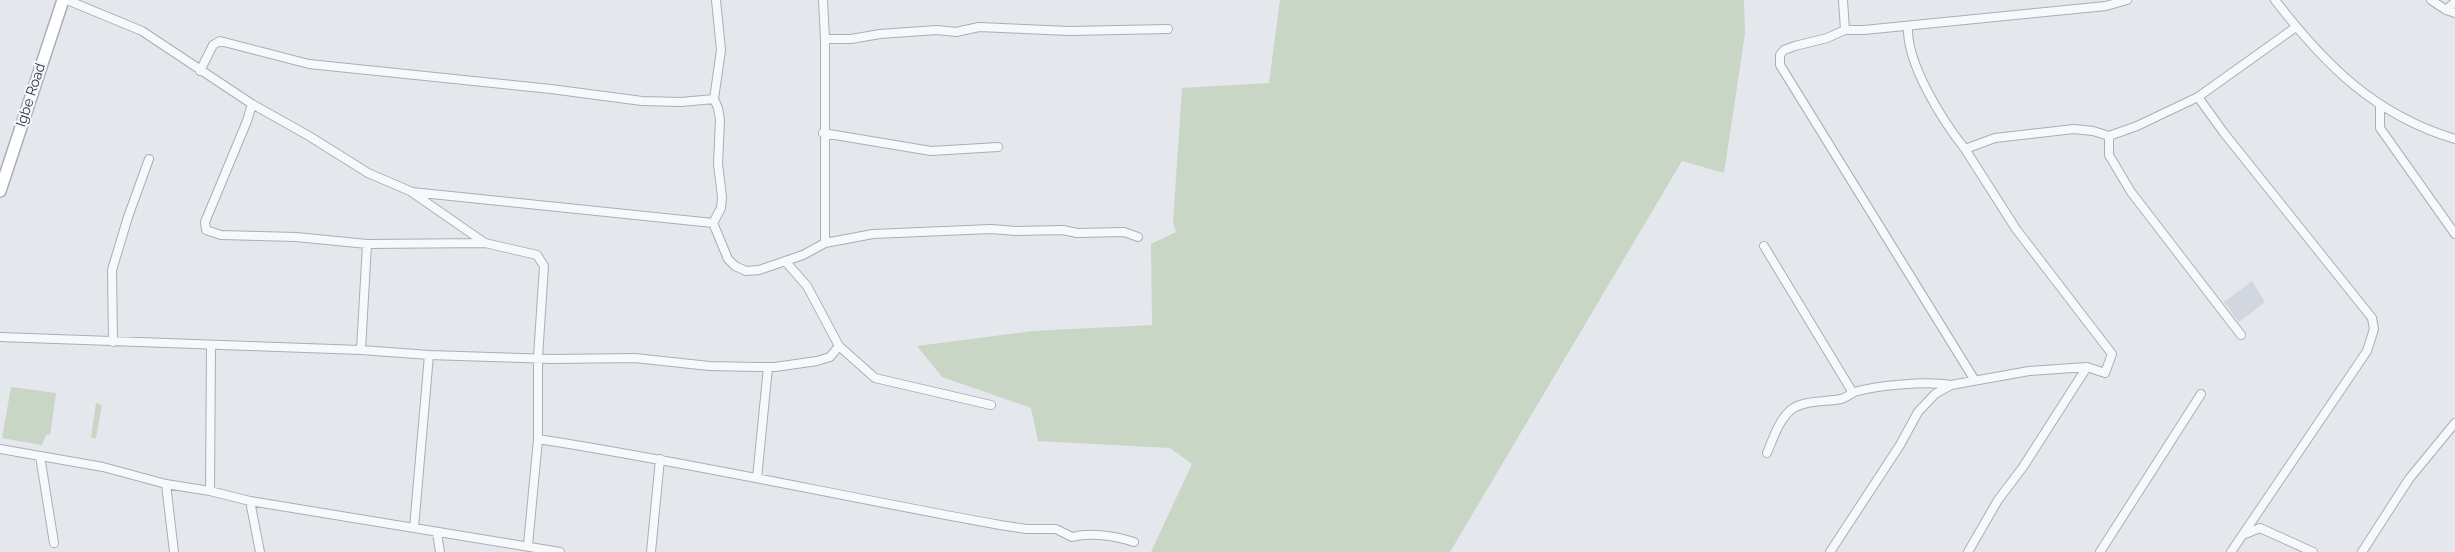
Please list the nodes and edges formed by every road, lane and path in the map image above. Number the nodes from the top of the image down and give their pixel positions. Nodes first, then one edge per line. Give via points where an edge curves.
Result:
1 (63, 0) edge
2 (67, 0) edge
3 (716, 0) edge
4 (822, 0) edge
5 (1843, 0) edge
6 (2127, 0) edge
7 (2275, 0) edge
8 (2431, 0) edge
9 (2455, 2) edge
10 (2446, 10) junction
11 (2455, 13) edge
12 (1908, 26) junction
13 (2296, 27) junction
14 (1168, 29) dead end
15 (1845, 30) junction
16 (825, 40) junction
17 (200, 72) junction
18 (2198, 97) junction
19 (714, 99) junction
20 (252, 104) junction
21 (2380, 106) junction
22 (824, 133) junction
23 (2109, 136) junction
24 (2455, 138) edge
25 (998, 147) dead end
26 (1965, 149) junction
27 (149, 160) dead end
28 (0, 191) edge
29 (410, 192) junction
30 (713, 223) junction
31 (2455, 234) edge
32 (1138, 237) dead end
33 (825, 242) junction
34 (485, 243) junction
35 (367, 244) junction
36 (1764, 246) dead end
37 (785, 261) junction
38 (2241, 335) dead end
39 (0, 337) edge
40 (113, 342) junction
41 (210, 346) junction
42 (839, 346) junction
43 (361, 350) junction
44 (429, 355) junction
45 (538, 357) junction
46 (768, 367) junction
47 (2087, 367) junction
48 (1974, 379) junction
49 (1951, 385) junction
50 (1853, 393) junction
51 (2200, 394) dead end
52 (991, 405) dead end
53 (2455, 423) edge
54 (538, 439) junction
55 (0, 449) edge
56 (1768, 453) dead end
57 (40, 456) junction
58 (660, 460) junction
59 (757, 478) junction
60 (166, 484) junction
61 (210, 491) junction
62 (250, 501) junction
63 (2257, 514) junction
64 (414, 528) junction
65 (2260, 528) junction
66 (438, 533) junction
67 (2245, 534) junction
68 (1134, 542) dead end
69 (54, 543) dead end
70 (528, 546) junction
71 (174, 552) edge
72 (260, 552) edge
73 (440, 552) edge
74 (560, 552) edge
75 (651, 552) edge
76 (1830, 552) edge
77 (1968, 552) edge
78 (2100, 552) edge
79 (2231, 552) edge
80 (2313, 552) edge
81 (2362, 552) edge

1 - 28 street, Igbe Road
2 - 17 street via 142,31
3 - 19 street via 721,50
4 - 16 street
5 - 15 street
6 - 12 street via 2106,6
7 - 13 street
8 - 10 street
9 - 10 street
10 - 11 street
12 - 15 street
12 - 26 street via 1907,41 1915,63
13 - 18 street
13 - 21 street via 2326,61
14 - 16 street via 1070,31 979,27 956,32 928,31
15 - 48 street via 1784,50 1780,55 1780,65
16 - 22 street
17 - 19 street via 213,45 220,41 309,64 551,88 642,101
17 - 20 street
18 - 23 street
18 - 63 street via 2372,318 2374,330 2367,351
19 - 30 street via 720,120 718,164 722,197 721,208
20 - 29 street via 368,173
20 - 35 street via 205,222 206,230 221,235 296,237
21 - 24 street via 2433,132
21 - 31 street via 2380,128
22 - 25 street via 931,151
22 - 33 street
23 - 26 street via 2074,130 1995,138
23 - 38 street via 2109,156 2131,192
26 - 47 street via 2016,229 2112,354 2105,373
27 - 40 street via 112,270
29 - 30 street
29 - 34 street
30 - 37 street via 728,258 746,272
32 - 33 street via 1124,232 955,229 873,234
33 - 37 street
34 - 35 street
34 - 45 street via 541,258 544,266
35 - 43 street
36 - 50 street
37 - 42 street via 807,286
39 - 40 street
40 - 41 street
41 - 43 street
41 - 61 street
42 - 46 street via 830,356 817,361
42 - 52 street via 875,378
43 - 44 street
44 - 45 street
44 - 64 street
45 - 46 street via 635,358 709,366
45 - 54 street
46 - 59 street
47 - 48 street
47 - 77 street via 1998,500
48 - 49 street
49 - 50 street via 1934,382
49 - 76 street via 1935,394 1918,412
50 - 56 street via 1842,399 1792,409 1779,426
51 - 78 street
53 - 81 street via 2409,479
54 - 58 street
54 - 70 street
55 - 57 street
57 - 60 street via 103,467
57 - 69 street
58 - 59 street
58 - 75 street
59 - 68 street via 1000,525 1026,529 1046,527 1072,537 1082,534
60 - 61 street
60 - 71 street
61 - 62 street
62 - 64 street
62 - 72 street
63 - 65 street
63 - 67 street
64 - 66 street
65 - 67 street
65 - 80 street
66 - 70 street
66 - 73 street
67 - 79 street
70 - 74 street

